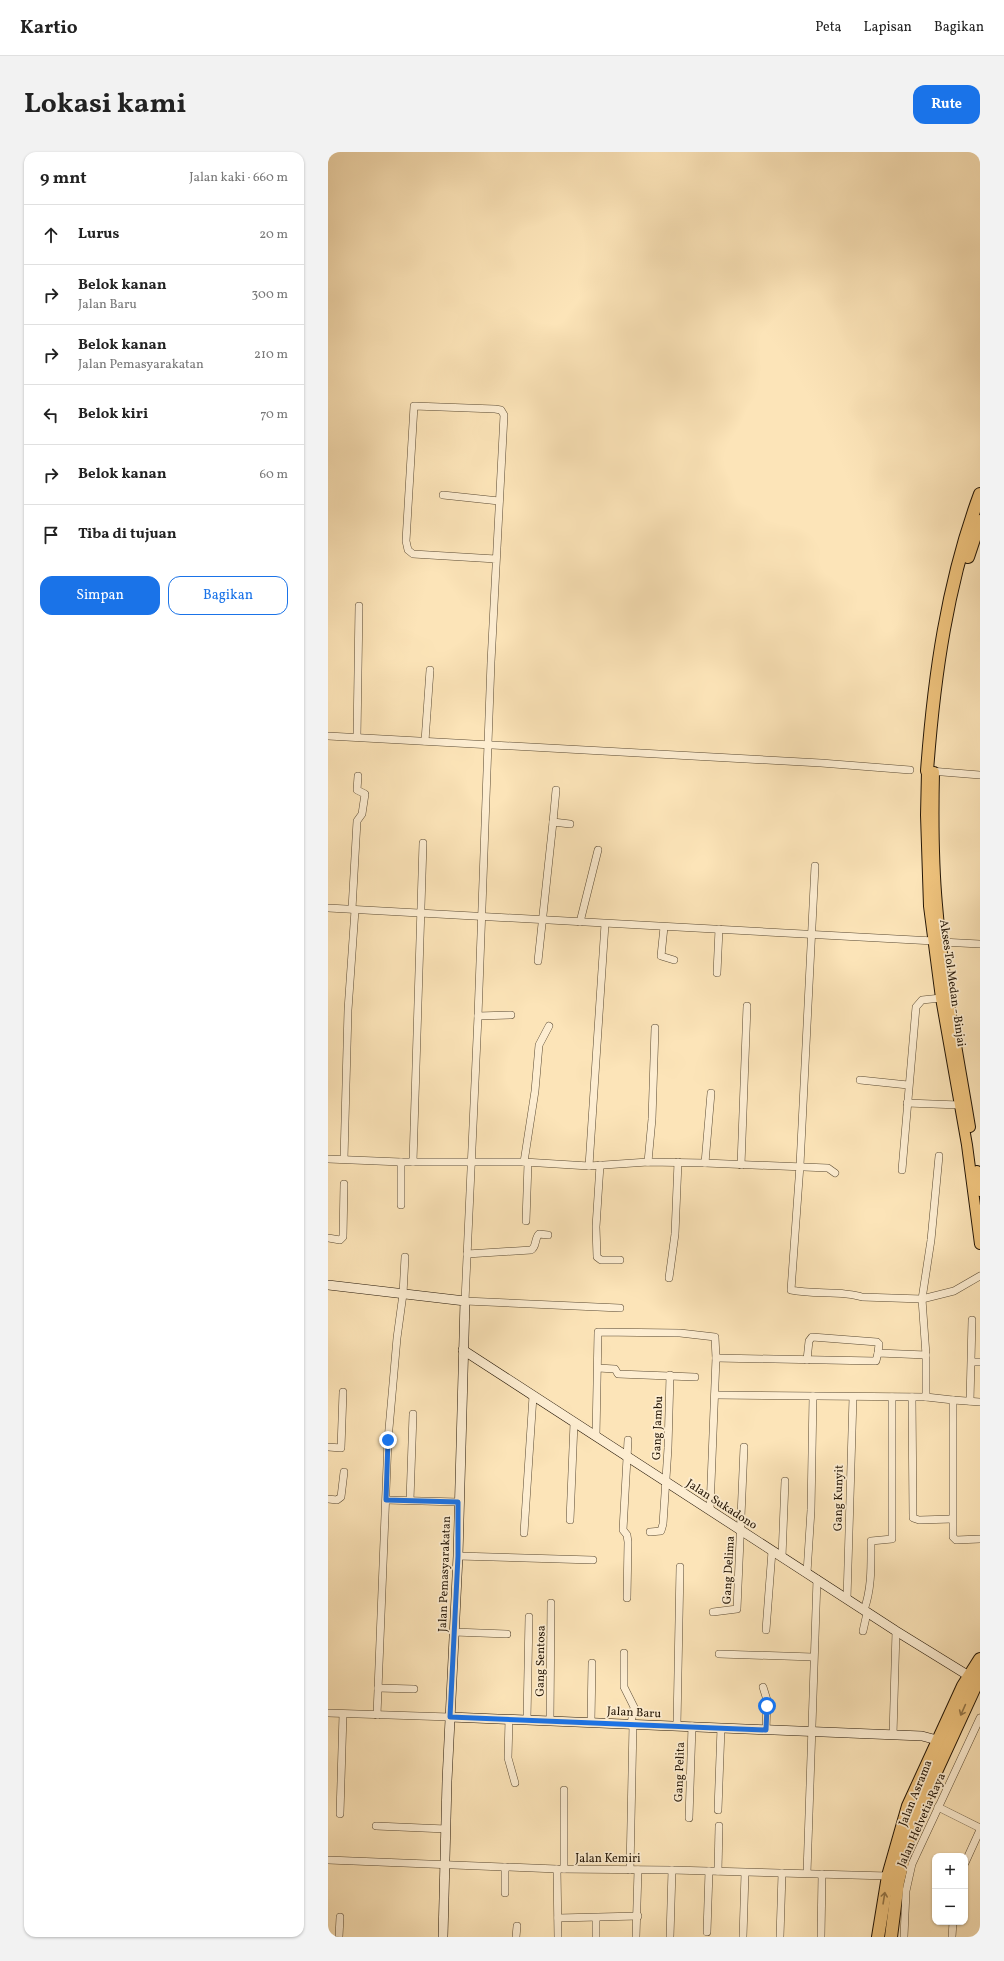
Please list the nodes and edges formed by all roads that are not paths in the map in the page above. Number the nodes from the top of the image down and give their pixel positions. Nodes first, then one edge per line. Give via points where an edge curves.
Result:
1 (980, 494) edge
2 (443, 495) dead end
3 (499, 501) junction
4 (980, 521) edge
5 (496, 559) junction
6 (359, 606) dead end
7 (430, 670) dead end
8 (328, 736) edge
9 (357, 737) junction
10 (425, 741) junction
11 (488, 744) junction
12 (910, 770) dead end
13 (931, 771) junction
14 (980, 775) edge
15 (358, 776) dead end
16 (556, 790) dead end
17 (553, 822) junction
18 (570, 824) dead end
19 (423, 843) dead end
20 (598, 850) dead end
21 (815, 866) dead end
22 (328, 908) edge
23 (354, 910) junction
24 (422, 913) junction
25 (481, 917) junction
26 (543, 919) junction
27 (580, 922) junction
28 (605, 924) junction
29 (664, 927) junction
30 (719, 929) junction
31 (811, 934) junction
32 (937, 942) junction
33 (980, 944) edge
34 (674, 960) dead end
35 (538, 961) dead end
36 (718, 973) dead end
37 (941, 998) junction
38 (747, 1006) dead end
39 (512, 1015) dead end
40 (478, 1016) junction
41 (549, 1026) dead end
42 (655, 1028) dead end
43 (954, 1050) junction
44 (860, 1080) dead end
45 (908, 1085) junction
46 (711, 1093) dead end
47 (907, 1102) junction
48 (959, 1105) junction
49 (939, 1156) dead end
50 (328, 1159) edge
51 (344, 1159) junction
52 (401, 1162) junction
53 (413, 1162) junction
54 (526, 1162) junction
55 (648, 1162) junction
56 (678, 1162) junction
57 (471, 1163) junction
58 (705, 1163) junction
59 (600, 1165) junction
60 (741, 1165) junction
61 (588, 1166) junction
62 (800, 1168) junction
63 (902, 1170) dead end
64 (836, 1173) dead end
65 (344, 1184) dead end
66 (980, 1191) edge
67 (401, 1205) dead end
68 (526, 1221) dead end
69 (548, 1235) dead end
70 (328, 1238) edge
71 (980, 1244) edge
72 (467, 1254) junction
73 (405, 1257) dead end
74 (620, 1260) dead end
75 (980, 1276) edge
76 (669, 1278) dead end
77 (328, 1286) edge
78 (403, 1294) junction
79 (922, 1300) junction
80 (465, 1301) junction
81 (620, 1308) dead end
82 (972, 1320) dead end
83 (463, 1350) junction
84 (878, 1353) junction
85 (926, 1355) junction
86 (716, 1358) junction
87 (807, 1360) junction
88 (972, 1362) junction
89 (980, 1362) edge
90 (598, 1368) junction
91 (670, 1376) junction
92 (695, 1377) dead end
93 (344, 1392) dead end
94 (715, 1395) junction
95 (533, 1396) junction
96 (813, 1396) junction
97 (853, 1397) junction
98 (912, 1397) junction
99 (926, 1397) junction
100 (892, 1398) junction
101 (954, 1400) junction
102 (970, 1401) junction
103 (980, 1402) edge
104 (412, 1414) dead end
105 (574, 1423) junction
106 (596, 1436) junction
107 (628, 1440) dead end
108 (328, 1447) edge
109 (744, 1447) dead end
110 (627, 1456) junction
111 (344, 1472) dead end
112 (666, 1481) junction
113 (785, 1481) dead end
114 (328, 1499) edge
115 (386, 1500) junction
116 (410, 1500) junction
117 (458, 1502) junction
118 (710, 1510) junction
119 (952, 1519) junction
120 (570, 1520) dead end
121 (741, 1530) junction
122 (650, 1532) dead end
123 (524, 1533) dead end
124 (980, 1539) edge
125 (772, 1551) junction
126 (458, 1556) junction
127 (782, 1557) junction
128 (593, 1560) dead end
129 (680, 1567) dead end
130 (807, 1573) junction
131 (816, 1579) junction
132 (627, 1598) dead end
133 (847, 1599) junction
134 (551, 1603) dead end
135 (865, 1611) junction
136 (713, 1612) dead end
137 (529, 1617) dead end
138 (766, 1630) dead end
139 (863, 1631) dead end
140 (454, 1632) junction
141 (896, 1632) junction
142 (507, 1634) dead end
143 (624, 1653) dead end
144 (719, 1654) dead end
145 (813, 1657) junction
146 (980, 1659) edge
147 (592, 1663) dead end
148 (975, 1676) edge
149 (378, 1688) junction
150 (763, 1688) dead end
151 (414, 1689) dead end
152 (328, 1713) edge
153 (343, 1714) junction
154 (377, 1715) junction
155 (450, 1717) junction
156 (980, 1718) edge
157 (509, 1719) junction
158 (527, 1719) junction
159 (550, 1720) junction
160 (590, 1722) junction
161 (632, 1724) junction
162 (677, 1725) junction
163 (692, 1726) junction
164 (721, 1728) junction
165 (766, 1730) junction
166 (812, 1731) junction
167 (893, 1735) junction
168 (934, 1739) junction
169 (515, 1783) dead end
170 (564, 1790) dead end
171 (938, 1806) junction
172 (718, 1810) dead end
173 (340, 1814) dead end
174 (688, 1818) dead end
175 (376, 1826) dead end
176 (719, 1826) dead end
177 (446, 1828) junction
178 (980, 1829) edge
179 (968, 1856) edge
180 (328, 1860) edge
181 (445, 1866) junction
182 (505, 1867) junction
183 (560, 1869) junction
184 (630, 1870) junction
185 (638, 1870) junction
186 (672, 1870) junction
187 (709, 1871) junction
188 (718, 1871) junction
189 (745, 1873) junction
190 (782, 1873) junction
191 (807, 1873) junction
192 (822, 1874) junction
193 (888, 1876) junction
194 (505, 1893) dead end
195 (638, 1916) junction
196 (340, 1917) dead end
197 (558, 1918) junction
198 (596, 1918) junction
199 (953, 1925) edge
200 (517, 1926) dead end
201 (707, 1932) dead end
202 (339, 1937) edge
203 (443, 1937) edge
204 (447, 1937) edge
205 (516, 1937) edge
206 (558, 1937) edge
207 (596, 1937) edge
208 (636, 1937) edge
209 (670, 1937) edge
210 (743, 1937) edge
211 (780, 1937) edge
212 (820, 1937) edge
213 (878, 1937) edge
214 (891, 1937) edge
215 (904, 1937) edge
216 (952, 1937) edge

1 - 13 highway via 960,558 947,612 934,692
2 - 3 street
3 - 5 street
3 - 5 street via 503,412 495,409 414,406 407,517 408,550 413,554
4 - 13 highway via 957,603
5 - 11 street
6 - 9 street
7 - 10 street
8 - 9 street
9 - 10 street
10 - 11 street
11 - 12 street
11 - 25 street
13 - 14 street
13 - 32 main road, Akses Tol Medan - Binjai via 931,871
15 - 23 street via 357,789 365,794 362,814 357,821
16 - 17 street
17 - 18 street
17 - 26 street
19 - 24 street
20 - 27 street
21 - 31 street
22 - 23 street
23 - 24 street
23 - 51 street
24 - 25 street
24 - 53 street
25 - 26 street
25 - 40 street
26 - 27 street
26 - 35 street
27 - 28 street
28 - 29 street
28 - 61 street
29 - 30 street
29 - 34 street via 661,956
30 - 31 street
30 - 36 street
31 - 32 street
31 - 62 street
32 - 33 street
32 - 37 main road, Akses Tol Medan - Binjai
32 - 43 main road, Akses Tol Medan - Binjai
37 - 43 main road, Akses Tol Medan - Binjai
37 - 45 street via 928,998 918,1003
38 - 60 street
39 - 40 street
40 - 57 street
41 - 54 street via 539,1045
42 - 55 street
43 - 48 main road, Akses Tol Medan - Binjai
43 - 66 main road, Akses Tol Medan - Binjai
44 - 45 street
45 - 47 street
46 - 58 street
47 - 48 street
47 - 63 street
48 - 71 main road, Akses Tol Medan - Binjai
49 - 79 street
50 - 51 street
51 - 52 street
52 - 53 street
52 - 67 street
53 - 57 street
54 - 57 street
54 - 61 street
54 - 68 street
55 - 56 street
55 - 59 street
56 - 58 street
56 - 76 street via 675,1234
57 - 72 street
58 - 60 street
59 - 61 street
59 - 74 street via 597,1257 601,1260
60 - 62 street
62 - 64 street via 828,1168
62 - 79 street via 791,1290
65 - 70 street via 343,1237 340,1240
69 - 72 street via 539,1234 532,1250
72 - 80 street
73 - 78 street
75 - 79 street via 954,1291
77 - 78 street
78 - 80 street
78 - 115 street via 391,1394
79 - 85 street
80 - 81 street
80 - 83 street, Jalan Pemasyarakatan
82 - 88 street
83 - 95 street, Jalan Sukadono
83 - 117 street, Jalan Pemasyarakatan
84 - 85 street
84 - 87 street via 876,1361
84 - 87 street via 877,1342 812,1337 809,1340
85 - 99 street
86 - 87 street
86 - 90 street via 715,1337 674,1333 599,1332
86 - 94 street
88 - 89 street
88 - 102 street
90 - 91 street via 615,1369 618,1374
90 - 106 street
91 - 92 street
91 - 112 street, Gang Jambu
93 - 108 street via 341,1448
94 - 96 street
94 - 118 street
95 - 105 street, Jalan Sukadono
95 - 123 street
96 - 97 street
96 - 130 street
97 - 100 street
97 - 133 street, Gang Kunyit
98 - 99 street
98 - 100 street
98 - 119 street via 913,1518
99 - 101 street
100 - 135 street via 892,1539 871,1541 871,1581
101 - 102 street
101 - 119 street
102 - 103 street
104 - 116 street
105 - 106 street, Jalan Sukadono
105 - 120 street
106 - 110 street, Jalan Sukadono
107 - 110 street
109 - 121 street
110 - 112 street, Jalan Sukadono
110 - 132 street via 623,1530 628,1542
111 - 114 street via 341,1497 337,1500
112 - 118 street, Jalan Sukadono
112 - 122 street, Gang Jambu via 661,1530
113 - 127 street
115 - 116 street
115 - 149 street
116 - 117 street
117 - 126 street, Jalan Pemasyarakatan
118 - 121 street, Jalan Sukadono
119 - 124 street via 954,1540
121 - 125 street, Jalan Sukadono
121 - 136 street, Gang Delima via 737,1610
125 - 127 street, Jalan Sukadono
125 - 138 street
126 - 128 street
126 - 140 street, Jalan Pemasyarakatan
127 - 130 street, Jalan Sukadono
129 - 162 street
130 - 131 street, Jalan Sukadono
131 - 133 street, Jalan Sukadono
131 - 145 street
133 - 135 street, Jalan Sukadono
134 - 159 street, Gang Sentosa
135 - 139 street
135 - 141 street, Jalan Sukadono
137 - 158 street
140 - 142 street
140 - 155 street, Jalan Pemasyarakatan
141 - 148 street, Jalan Sukadono
141 - 167 street
143 - 161 street via 624,1687 634,1708
144 - 145 street
145 - 166 street
146 - 148 highway, Jalan Asrama
147 - 160 street
148 - 168 highway, Jalan Asrama
149 - 151 street
149 - 154 street
150 - 165 street via 767,1700
152 - 153 street, Jalan Baru
153 - 154 street, Jalan Baru
153 - 173 street
154 - 155 street, Jalan Baru
155 - 157 street, Jalan Baru
155 - 177 street, Jalan Pemasyarakatan
156 - 171 street, Jalan Helvetia Raya
157 - 158 street, Jalan Baru
157 - 169 street via 508,1758
158 - 159 street, Jalan Baru
159 - 160 street, Jalan Baru
160 - 161 street, Jalan Baru
161 - 162 street, Jalan Baru
161 - 184 street
162 - 163 street, Jalan Baru
163 - 164 street, Jalan Baru
163 - 174 street, Gang Pelita
164 - 165 street, Jalan Baru
164 - 172 street
165 - 166 street, Jalan Baru
166 - 167 street, Jalan Baru
166 - 191 street
167 - 168 street, Jalan Baru
168 - 193 highway, Jalan Asrama via 908,1806
168 - 214 highway, Jalan Asrama via 918,1811 898,1882
170 - 183 street
171 - 178 street
171 - 215 street, Jalan Helvetia Raya via 908,1877
175 - 177 street
176 - 188 street
177 - 181 street, Jalan Pemasyarakatan
178 - 179 street
180 - 181 street, Jalan Kemiri
181 - 182 street, Jalan Kemiri
181 - 203 street, Jalan Pemasyarakatan
182 - 183 street, Jalan Kemiri
182 - 194 street
183 - 184 street, Jalan Kemiri
183 - 197 street
184 - 185 street, Jalan Kemiri
185 - 186 street, Jalan Kemiri
185 - 195 street
186 - 187 street, Jalan Kemiri
186 - 209 street
187 - 188 street, Jalan Kemiri
187 - 201 street
188 - 189 street, Jalan Kemiri
189 - 190 street, Jalan Kemiri
189 - 210 street
190 - 191 street, Jalan Kemiri
190 - 211 street
191 - 192 street, Jalan Kemiri
192 - 193 street, Jalan Kemiri
192 - 212 street
213 -> 193 highway, Jalan Asrama
195 - 198 street
195 - 208 street
196 - 202 street
197 - 198 street
197 - 206 street
198 - 207 street
199 - 216 street
200 - 205 street
203 - 204 street

